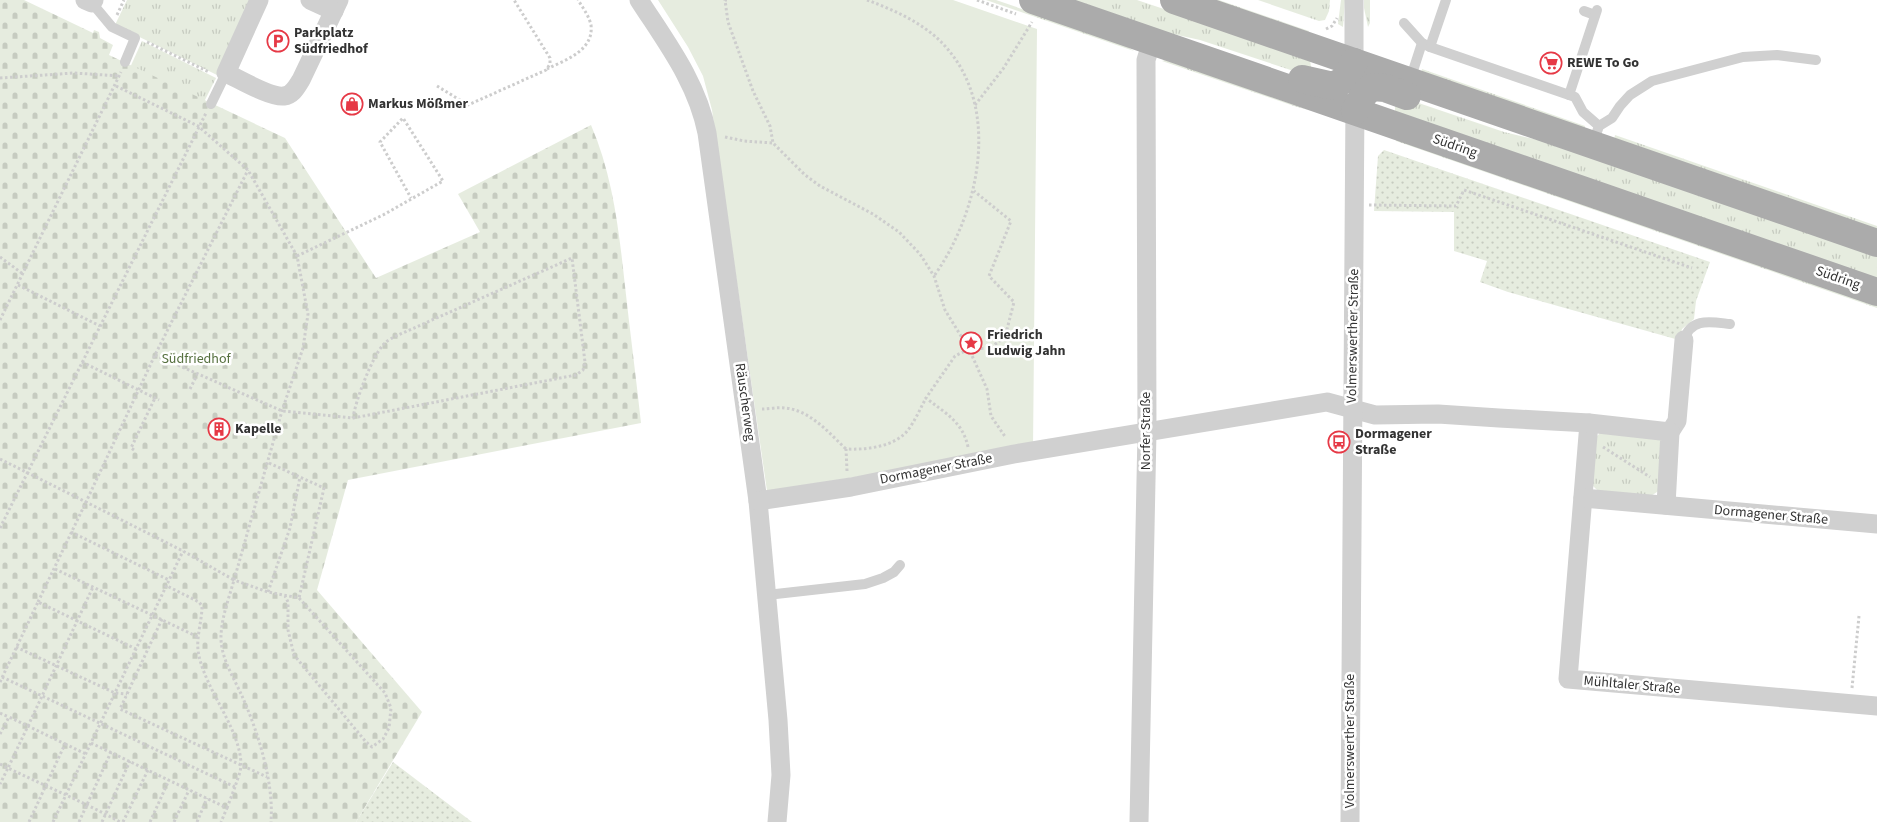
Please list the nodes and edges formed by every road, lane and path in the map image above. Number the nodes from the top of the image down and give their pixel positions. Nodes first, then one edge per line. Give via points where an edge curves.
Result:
1 (259, 0) edge
2 (310, 0) edge
3 (514, 0) edge
4 (578, 0) edge
5 (639, 0) edge
6 (726, 0) edge
7 (867, 0) edge
8 (1174, 0) edge
9 (1354, 0) edge
10 (1446, 0) edge
11 (90, 1) edge
12 (337, 5) edge
13 (1033, 10) edge
14 (1584, 11) dead end
15 (1404, 23) dead end
16 (135, 38) junction
17 (1152, 41) junction
18 (1426, 45) junction
19 (1816, 60) dead end
20 (125, 62) joint
21 (1354, 62) junction
22 (546, 70) junction
23 (120, 76) junction
24 (224, 76) junction
25 (0, 78) edge
26 (1272, 82) junction
27 (1409, 82) junction
28 (116, 86) junction
29 (437, 86) dead end
30 (1569, 95) junction
31 (1451, 97) junction
32 (211, 104) joint
33 (975, 106) junction
34 (1355, 111) junction
35 (198, 126) junction
36 (707, 133) junction
37 (1595, 135) junction
38 (773, 143) junction
39 (248, 170) junction
40 (974, 191) junction
41 (412, 198) junction
42 (1355, 205) junction
43 (1877, 243) edge
44 (297, 256) junction
45 (0, 257) edge
46 (1692, 268) dead end
47 (23, 274) junction
48 (934, 276) junction
49 (18, 285) junction
50 (1877, 292) edge
51 (0, 320) edge
52 (1730, 324) dead end
53 (100, 326) junction
54 (1684, 340) joint
55 (969, 349) junction
56 (155, 355) junction
57 (82, 362) junction
58 (197, 375) junction
59 (190, 389) dead end
60 (139, 390) junction
61 (926, 398) junction
62 (1352, 409) junction
63 (746, 410) junction
64 (282, 411) junction
65 (354, 418) junction
66 (1588, 430) junction
67 (1146, 432) junction
68 (1670, 432) junction
69 (846, 449) junction
70 (134, 450) dead end
71 (1014, 454) junction
72 (0, 459) edge
73 (971, 462) junction
74 (268, 463) junction
75 (27, 473) junction
76 (300, 477) junction
77 (850, 487) junction
78 (1666, 497) junction
79 (1583, 498) junction
80 (758, 501) junction
81 (86, 502) junction
82 (1877, 524) edge
83 (0, 528) edge
84 (71, 532) junction
85 (183, 551) junction
86 (900, 565) dead end
87 (55, 569) junction
88 (169, 580) junction
89 (234, 580) junction
90 (167, 586) junction
91 (94, 587) junction
92 (268, 592) junction
93 (768, 595) junction
94 (285, 596) junction
95 (299, 598) junction
96 (38, 602) junction
97 (153, 615) junction
98 (1859, 616) dead end
99 (162, 619) junction
100 (77, 621) junction
101 (198, 636) junction
102 (16, 647) junction
103 (136, 649) junction
104 (56, 666) junction
105 (2, 677) junction
106 (0, 682) edge
107 (115, 694) junction
108 (127, 694) junction
109 (42, 696) junction
110 (1851, 704) junction
111 (1877, 706) edge
112 (0, 713) edge
113 (8, 717) junction
114 (101, 724) junction
115 (28, 726) junction
116 (0, 734) edge
117 (92, 743) junction
118 (65, 744) junction
119 (111, 752) junction
120 (86, 754) junction
121 (130, 761) junction
122 (0, 764) edge
123 (241, 766) junction
124 (8, 768) junction
125 (148, 770) junction
126 (267, 778) junction
127 (169, 780) junction
128 (0, 784) edge
129 (46, 786) junction
130 (235, 787) junction
131 (189, 790) junction
132 (66, 795) junction
133 (207, 798) junction
134 (87, 805) junction
135 (227, 808) junction
136 (106, 814) junction
137 (29, 822) edge
138 (53, 822) edge
139 (79, 822) edge
140 (102, 822) edge
141 (122, 822) edge
142 (150, 822) edge
143 (174, 822) edge
144 (197, 822) edge
145 (221, 822) edge
146 (271, 822) edge
147 (776, 822) edge
148 (1139, 822) edge
149 (1350, 822) edge

1 - 24 street
2 - 12 street
3 - 22 path via 550,58
4 - 22 path via 590,25 588,43 582,50
5 - 36 street, Räuscherweg via 681,64 703,112
6 - 38 path via 728,22 753,91 770,126
7 - 33 path via 898,13 932,34 950,52 964,74
8 - 21 main road
9 - 21 street, Volmerswerther Straße
10 - 18 lane
11 - 16 lane via 112,27
12 - 24 street via 301,80 291,93 284,96
13 - 17 main road, Südring
13 - 33 path via 1003,69
14 - 30 lane via 1596,12
15 - 18 lane
16 - 20 lane
16 - 24 path
17 - 26 main road, Südring
17 - 67 street, Norfer Straße via 1146,60
18 - 27 lane
18 - 30 lane
19 - 37 lane via 1776,55 1743,57 1652,81 1630,95
20 - 23 path
21 - 26 main road via 1346,79 1333,86 1293,77
21 - 27 main road
21 - 34 street, Volmerswerther Straße
22 - 29 path via 468,105
23 - 25 path via 74,73
23 - 28 path
24 - 32 lane
26 - 34 main road, Südring
27 - 31 main road
28 - 35 path
28 - 47 path
30 - 37 lane via 1575,97
31 - 34 main road via 1424,102 1377,86 1367,90
31 - 37 main road
32 - 35 path
33 - 40 path via 978,163
34 - 42 street, Volmerswerther Straße
34 - 50 main road, Südring
35 - 39 path
35 - 53 path
36 - 38 path
36 - 63 street, Räuscherweg
37 - 43 main road
38 - 48 path via 820,186 899,232 920,254
39 - 44 path
39 - 56 path
40 - 48 path via 958,235
40 - 55 path via 1012,221 989,276 1014,302 1005,337 990,348
41 - 41 path via 443,181 403,118 380,142
41 - 44 path
42 - 46 path via 1456,206 1464,190
42 - 62 street, Volmerswerther Straße
44 - 64 path via 308,314 303,348
45 - 47 path
47 - 49 path
48 - 55 path via 945,310
49 - 51 path
49 - 53 path
52 - 54 lane via 1701,322 1688,330
53 - 57 path
54 - 68 street via 1677,421
55 - 61 path via 955,356
55 - 71 path via 987,390 990,416
56 - 58 path
56 - 60 path
57 - 60 path
57 - 75 path
58 - 59 path
58 - 64 path
60 - 70 path via 157,399 131,448
60 - 81 path
61 - 69 path via 908,431 867,450
61 - 73 path via 959,424
62 - 66 street, Dormagener Straße via 1375,416 1438,414
62 - 67 street, Dormagener Straße via 1327,402
62 - 149 street, Volmerswerther Straße
63 - 69 path via 785,408 802,411
63 - 80 street, Räuscherweg
64 - 65 path
64 - 74 path
65 - 65 path via 355,405 383,345 396,336 572,258 585,362 583,370 576,375
66 - 68 street, Dormagener Straße
66 - 78 path
66 - 79 street
67 - 71 street, Dormagener Straße
67 - 148 street, Norfer Straße
68 - 78 street
69 - 77 path
71 - 73 street, Dormagener Straße
72 - 75 path
73 - 77 street, Dormagener Straße
74 - 76 path
74 - 89 path
75 - 81 path
75 - 83 path
76 - 92 path via 290,528
76 - 95 path via 324,488
77 - 80 street, Dormagener Straße
78 - 79 street, Dormagener Straße
78 - 82 street, Dormagener Straße
79 - 110 street, Mühltaler Straße via 1568,679
80 - 93 street, Räuscherweg
81 - 84 path
81 - 85 path
84 - 87 path
84 - 88 path
85 - 88 path
85 - 89 path
86 - 93 lane via 883,578 865,584
87 - 91 path
87 - 96 path
88 - 90 path
89 - 92 path
89 - 126 path via 221,637 228,670 257,734
90 - 97 path
90 - 101 path via 202,606
91 - 97 path
91 - 100 path
92 - 94 path
93 - 147 street, Räuscherweg via 781,775
94 - 95 path
94 - 95 path via 294,655 372,747 383,739 389,728 391,708 384,693
96 - 100 path
96 - 102 path
97 - 99 path
97 - 103 path
98 - 110 path
99 - 101 path
99 - 108 path
100 - 103 path
100 - 104 path
101 - 123 path via 198,655 204,675 237,744
102 - 104 path
102 - 105 path
103 - 107 path
104 - 107 path
104 - 109 path
105 - 106 path
105 - 109 path
107 - 108 path
107 - 114 path
108 - 123 path via 120,709
109 - 114 path
109 - 115 path
110 - 111 street, Mühltaler Straße
112 - 113 path
113 - 115 path
113 - 116 path
114 - 117 path
114 - 130 path
115 - 118 path
115 - 124 path
117 - 119 path
117 - 120 path
118 - 120 path
118 - 129 path
119 - 121 path
119 - 134 path
120 - 132 path
121 - 125 path
121 - 136 path
122 - 124 path
123 - 126 path
123 - 130 path
124 - 128 path
124 - 129 path
125 - 127 path
125 - 141 path
126 - 146 path
127 - 131 path
127 - 142 path
129 - 132 path
129 - 137 path
130 - 135 path
131 - 133 path
131 - 143 path
132 - 134 path
132 - 138 path
133 - 135 path
133 - 144 path
134 - 136 path
134 - 139 path
135 - 145 path
136 - 140 path
136 - 141 path

